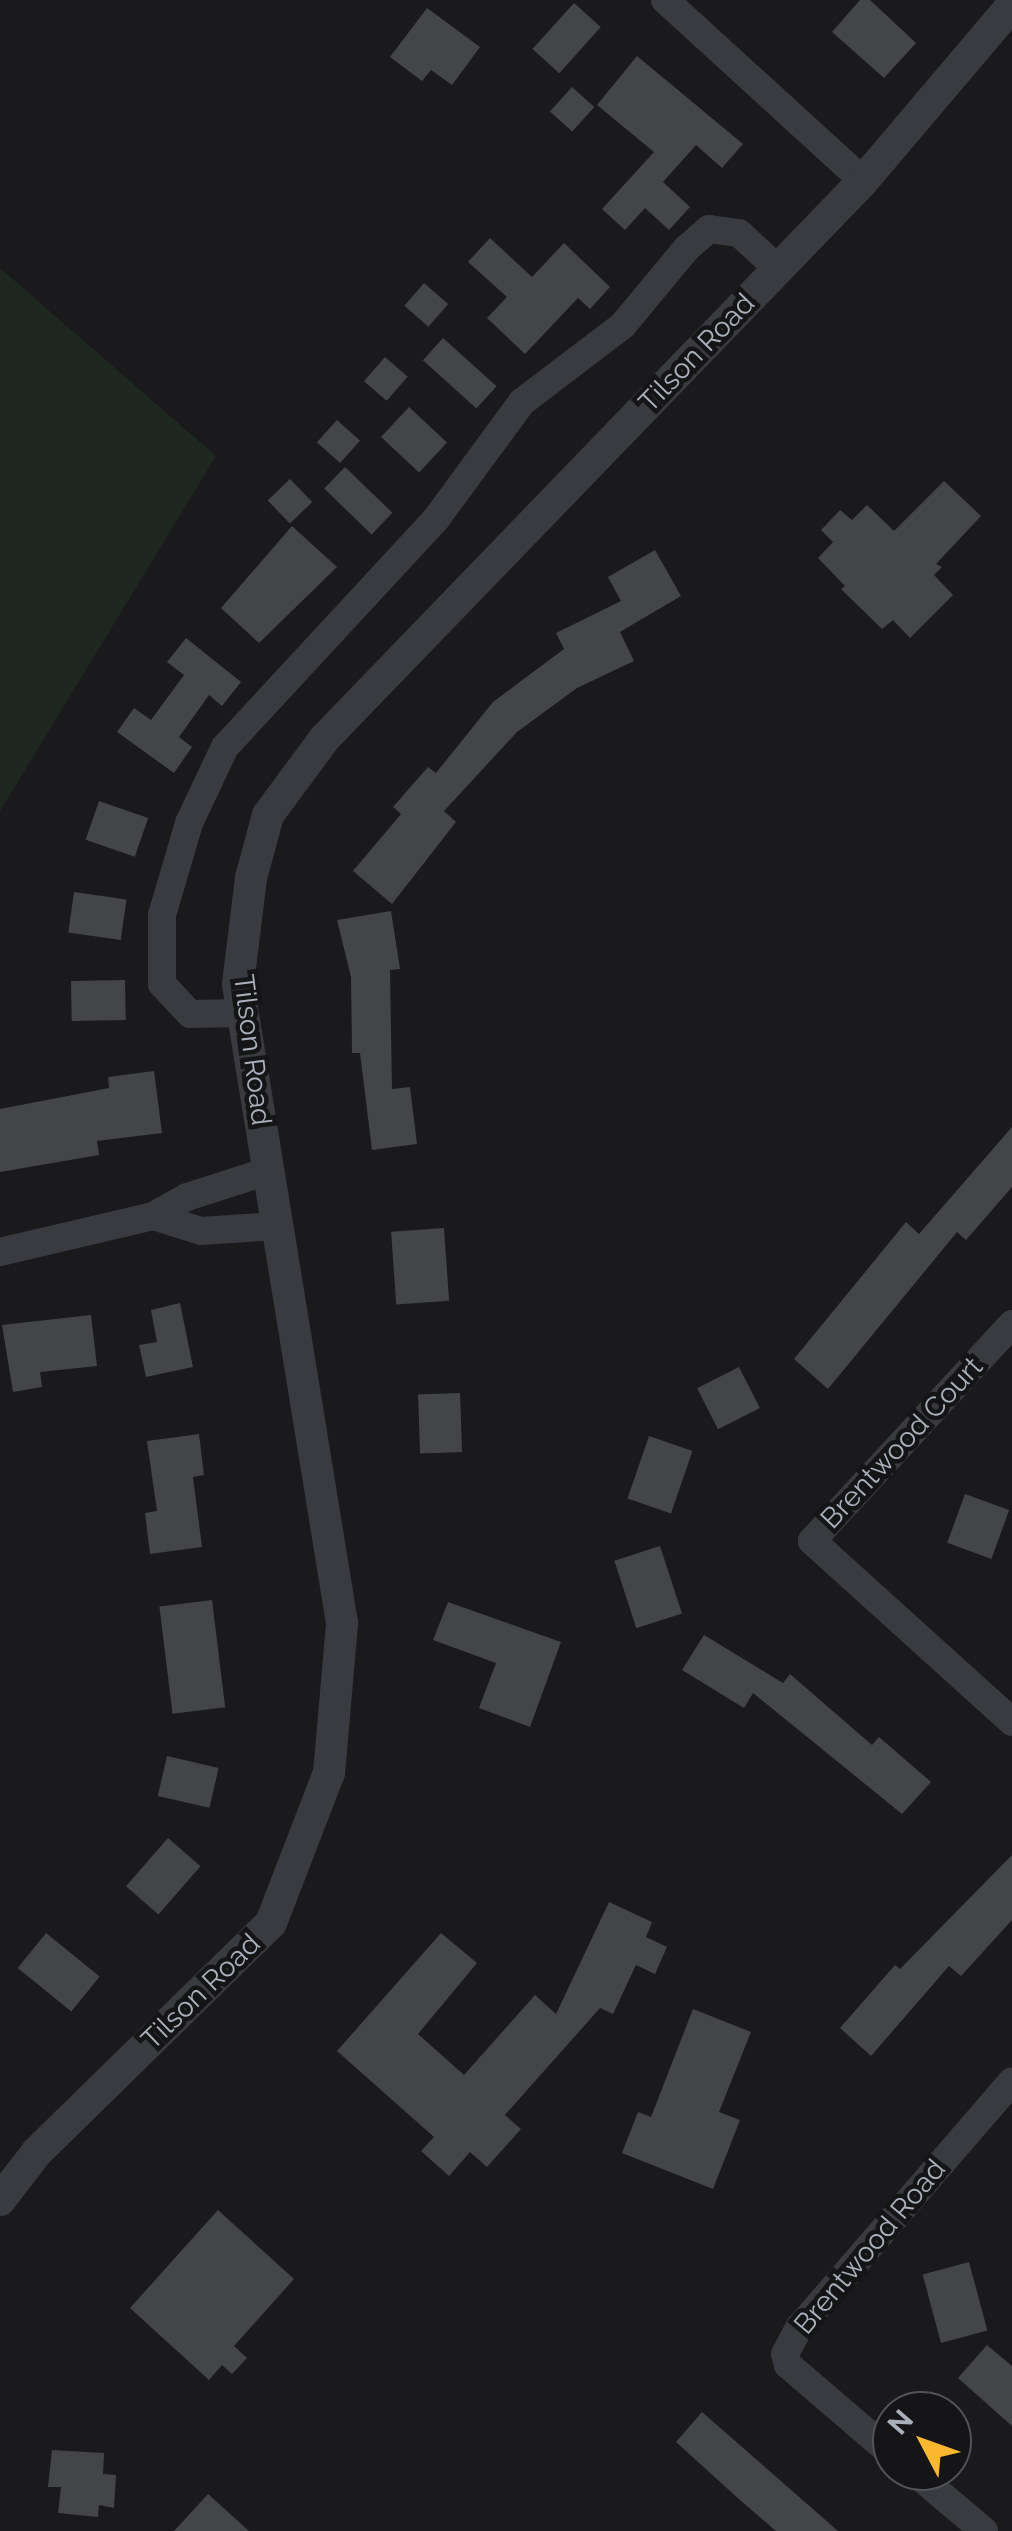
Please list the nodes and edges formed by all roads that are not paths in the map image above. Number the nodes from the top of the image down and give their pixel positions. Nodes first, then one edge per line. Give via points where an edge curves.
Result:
1 (665, 0) edge
2 (1012, 5) edge
3 (863, 181) junction
4 (778, 270) junction
5 (243, 1013) junction
6 (268, 1172) junction
7 (153, 1216) junction
8 (277, 1226) junction
9 (0, 1252) edge
10 (1012, 1324) edge
11 (1012, 1722) edge
12 (1012, 2081) edge
13 (0, 2200) edge
14 (872, 2437) edge
15 (937, 2491) edge
16 (984, 2531) edge

1 - 3 street
2 - 3 street, Tilson Road
3 - 4 street, Tilson Road
4 - 5 street, Tilson Road via 325,738 268,815 247,911 238,984
4 - 5 street via 739,233 709,229 623,324 522,402 436,519 225,747 189,823 162,915 162,984 190,1014
5 - 6 street, Tilson Road
6 - 7 street via 188,1197
6 - 8 street, Tilson Road
7 - 8 street via 201,1231
7 - 9 street
8 - 13 street, Tilson Road via 342,1623 330,1773 272,1923 37,2152
10 - 11 street, Brentwood Court via 812,1541
12 - 14 street, Brentwood Road via 790,2342 788,2366
15 - 16 street

